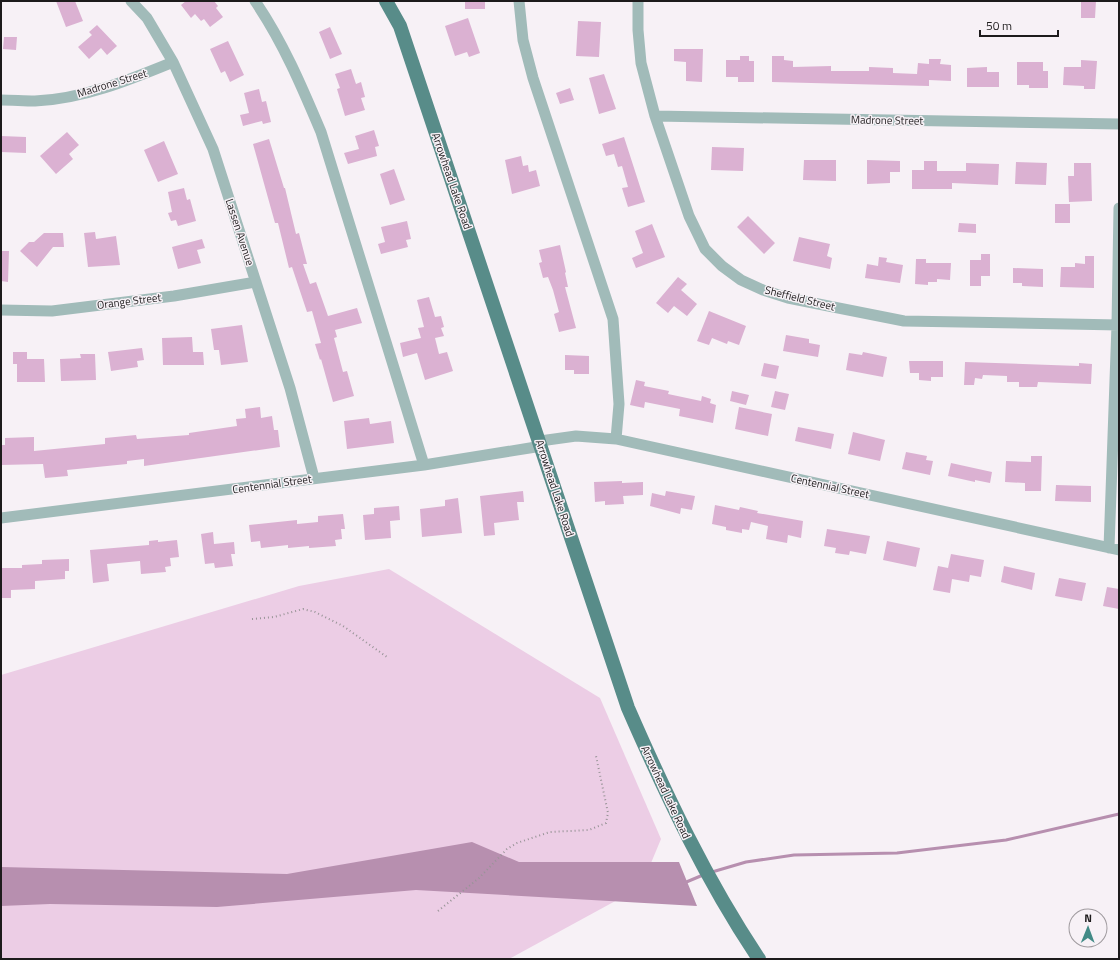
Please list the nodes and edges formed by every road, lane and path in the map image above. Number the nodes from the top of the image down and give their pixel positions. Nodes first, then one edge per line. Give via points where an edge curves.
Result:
1 (131, 1) edge
2 (255, 1) edge
3 (386, 1) edge
4 (520, 1) edge
5 (638, 1) edge
6 (173, 62) junction
7 (1, 100) edge
8 (655, 116) junction
9 (1119, 124) edge
10 (1119, 208) edge
11 (256, 282) junction
12 (1, 310) edge
13 (1118, 325) edge
14 (616, 439) junction
15 (541, 444) junction
16 (424, 465) junction
17 (314, 478) junction
18 (1, 518) edge
19 (1114, 549) edge
20 (252, 620) dead end
21 (387, 657) dead end
22 (596, 756) dead end
23 (438, 911) dead end
24 (759, 959) edge

1 - 6 street, Lassen Avenue via 147,18
2 - 16 street via 272,25 321,132
3 - 15 main road, Arrowhead Lake Road via 400,26
4 - 14 street via 523,40 533,78 613,318 619,404
5 - 8 street, Sheffield Street via 641,63
6 - 7 street, Madrone Street via 123,82 80,94 36,101
6 - 11 street, Lassen Avenue via 213,149
8 - 9 street, Madrone Street
8 - 13 street, Sheffield Street via 689,216 705,249 741,280 763,290 788,298 904,321
10 - 13 street
11 - 12 street, Orange Street via 174,296 52,311
11 - 17 street, Lassen Avenue via 290,388
13 - 19 street
14 - 15 street, Centennial Street via 576,436
14 - 19 street, Centennial Street
15 - 16 street, Centennial Street
15 - 24 main road, Arrowhead Lake Road via 628,708 664,792 697,856
16 - 17 street, Centennial Street
17 - 18 street, Centennial Street via 96,508
20 - 21 path via 303,609 315,612 343,626
22 - 23 path via 608,813 606,823 589,830 550,832 512,846 479,878

